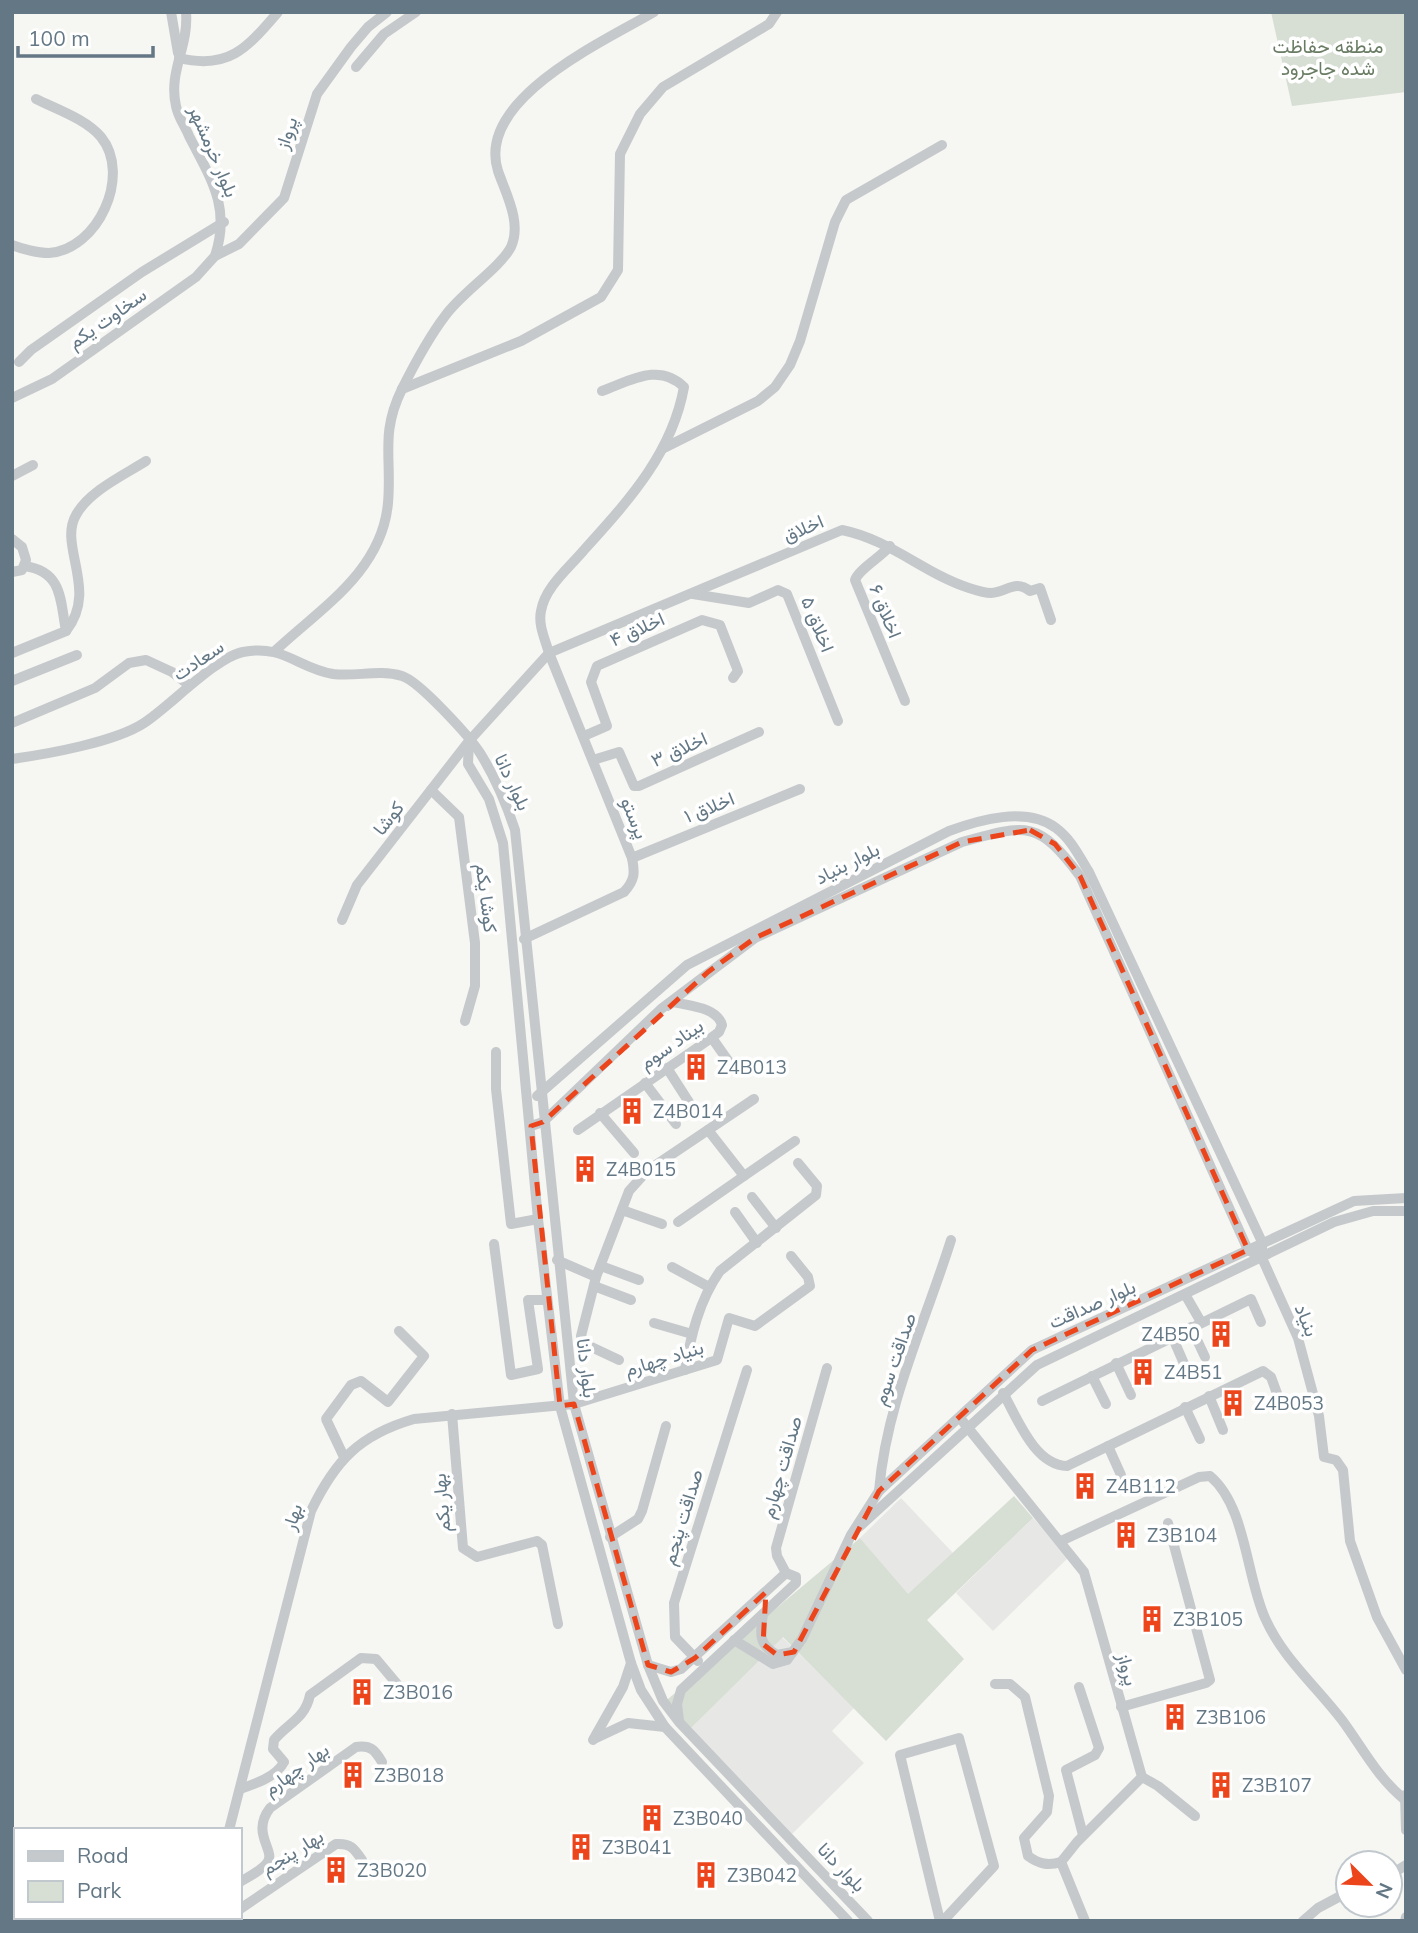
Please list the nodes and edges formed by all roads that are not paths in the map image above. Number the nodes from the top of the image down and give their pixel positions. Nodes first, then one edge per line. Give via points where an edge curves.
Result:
1 (171, 12) edge
2 (186, 12) edge
3 (278, 12) edge
4 (387, 12) edge
5 (416, 12) edge
6 (654, 12) edge
7 (777, 12) edge
8 (179, 58) junction
9 (355, 67) dead end
10 (36, 99) dead end
11 (942, 145) dead end
12 (224, 222) junction
13 (12, 246) edge
14 (215, 256) junction
15 (19, 362) dead end
16 (402, 389) junction
17 (602, 391) dead end
18 (12, 398) edge
19 (664, 448) junction
20 (146, 461) dead end
21 (33, 466) dead end
22 (12, 476) edge
23 (12, 539) edge
24 (890, 546) junction
25 (25, 566) junction
26 (12, 572) edge
27 (693, 593) junction
28 (1051, 620) dead end
29 (66, 631) junction
30 (276, 650) junction
31 (12, 653) edge
32 (549, 653) junction
33 (77, 655) dead end
34 (733, 678) dead end
35 (12, 681) edge
36 (189, 685) junction
37 (905, 701) dead end
38 (838, 721) dead end
39 (12, 723) edge
40 (759, 732) dead end
41 (584, 736) junction
42 (469, 741) junction
43 (12, 760) edge
44 (593, 760) junction
45 (800, 789) dead end
46 (431, 790) junction
47 (632, 858) junction
48 (342, 920) dead end
49 (524, 939) junction
50 (661, 1010) junction
51 (466, 1021) dead end
52 (712, 1038) junction
53 (496, 1052) dead end
54 (667, 1068) junction
55 (736, 1072) dead end
56 (645, 1083) junction
57 (541, 1094) junction
58 (529, 1099) junction
59 (754, 1099) dead end
60 (694, 1110) dead end
61 (600, 1113) junction
62 (543, 1122) junction
63 (676, 1124) dead end
64 (531, 1126) junction
65 (578, 1130) dead end
66 (708, 1130) junction
67 (795, 1141) dead end
68 (634, 1153) dead end
69 (799, 1163) dead end
70 (744, 1176) junction
71 (752, 1197) dead end
72 (1406, 1198) edge
73 (622, 1210) junction
74 (735, 1212) dead end
75 (1406, 1212) edge
76 (538, 1219) junction
77 (678, 1222) dead end
78 (662, 1224) dead end
79 (776, 1228) junction
80 (951, 1240) dead end
81 (1262, 1242) junction
82 (757, 1243) junction
83 (494, 1244) dead end
84 (1248, 1250) junction
85 (791, 1256) dead end
86 (1262, 1258) junction
87 (557, 1260) junction
88 (601, 1266) junction
89 (672, 1267) dead end
90 (639, 1280) dead end
91 (595, 1281) junction
92 (709, 1287) junction
93 (1186, 1296) junction
94 (546, 1300) junction
95 (631, 1300) dead end
96 (1261, 1322) dead end
97 (654, 1323) dead end
98 (1196, 1324) junction
99 (399, 1332) dead end
100 (692, 1334) junction
101 (1172, 1336) junction
102 (1205, 1357) dead end
103 (619, 1360) dead end
104 (1116, 1363) junction
105 (1185, 1366) dead end
106 (827, 1368) dead end
107 (685, 1370) junction
108 (747, 1370) dead end
109 (1092, 1376) junction
110 (1003, 1393) junction
111 (1131, 1395) dead end
112 (1209, 1396) junction
113 (1279, 1399) dead end
114 (1042, 1401) dead end
115 (574, 1404) junction
116 (1105, 1404) dead end
117 (560, 1406) junction
118 (1185, 1407) junction
119 (452, 1414) junction
120 (960, 1418) junction
121 (666, 1426) dead end
122 (969, 1429) junction
123 (1223, 1430) dead end
124 (1200, 1439) dead end
125 (1108, 1446) junction
126 (344, 1457) junction
127 (1121, 1475) dead end
128 (879, 1491) junction
129 (1168, 1522) dead end
130 (851, 1535) junction
131 (610, 1537) junction
132 (1061, 1541) junction
133 (786, 1573) junction
134 (763, 1614) junction
135 (558, 1624) dead end
136 (734, 1640) junction
137 (794, 1652) junction
138 (695, 1658) junction
139 (631, 1663) junction
140 (648, 1665) junction
141 (704, 1666) junction
142 (1406, 1670) edge
143 (397, 1684) dead end
144 (995, 1684) dead end
145 (1079, 1687) dead end
146 (1121, 1707) junction
147 (679, 1722) junction
148 (665, 1727) junction
149 (382, 1762) dead end
150 (1142, 1777) junction
151 (240, 1789) junction
152 (1405, 1797) edge
153 (1195, 1816) dead end
154 (230, 1828) edge
155 (1406, 1830) edge
156 (1083, 1835) junction
157 (362, 1860) dead end
158 (1061, 1862) junction
159 (242, 1881) edge
160 (1334, 1899) edge
161 (242, 1908) edge
162 (848, 1921) edge
163 (868, 1921) edge
164 (942, 1921) edge
165 (1085, 1921) edge
166 (1303, 1921) edge

1 - 8 street, بلوار خرمشهر
2 - 8 street, بلوار خرمشهر via 187,31
3 - 8 street via 240,53 217,62
4 - 14 street, پرواز via 368,27 317,94 284,198 239,244
5 - 9 street via 384,34
6 - 16 street via 527,91 502,125 494,159 516,225 510,247 445,315
7 - 16 street via 769,24 663,87 640,114 620,154 618,270 601,297 521,341
8 - 12 street, بلوار خرمشهر via 172,85 177,110 211,178
10 - 13 street via 100,137 113,160 112,189 97,222 77,243 50,253
11 - 19 street via 846,200 835,222 800,341 775,387 758,401
12 - 14 street, بلوار خرمشهر
12 - 15 street via 142,272
14 - 18 street, سخاوت یکم via 196,277 61,372
16 - 30 street via 387,427 388,505 364,569
17 - 19 street, پرستو via 651,373 674,377 684,387
19 - 32 street, پرستو via 633,496 545,599 540,623
20 - 29 street via 91,497 75,515 72,531 80,603
21 - 22 street
23 - 25 street via 22,547
24 - 27 street, اخلاق via 842,530
24 - 28 street, اخلاق via 968,588 992,593 1014,585 1030,591 1040,588
24 - 37 street, اخلاق ۶ via 855,580
25 - 26 street
25 - 29 street via 51,575
27 - 32 street, اخلاق
27 - 38 street, اخلاق ۵ via 743,603 778,590 787,594
29 - 31 street
30 - 36 street, سعادت via 240,652
30 - 42 street, سعادت via 334,674 383,672 414,681
32 - 41 street, پرستو
32 - 42 street, بلوار دانا
33 - 35 street
34 - 41 street, اخلاق ۴ via 738,671 727,637 720,625 702,620 597,666 591,682 607,726
36 - 39 street via 146,660 130,663 95,688
36 - 43 street, سعادت via 143,724 99,740
40 - 44 street, اخلاق ۳ via 639,786 634,786 619,752
41 - 44 street, پرستو
42 - 46 street, کوشا
42 - 49 street, بلوار دانا via 479,750 503,796 515,830
42 - 58 street, بلوار دانا via 468,764 489,799 503,843
44 - 47 street, پرستو
45 - 47 street, اخلاق ۱
46 - 48 street, کوشا via 357,885
46 - 51 street, کوشا یکم via 459,817 475,943 475,986
47 - 49 street, پرستو via 635,873 624,892
49 - 57 street, بلوار دانا
50 - 52 street, بیناد سوم via 673,1002 711,1012 722,1024
50 - 62 street, بلوار بنیاد
50 - 84 street, بلوار بنیاد via 755,938 962,842 1030,830 1055,844 1080,876
52 - 54 street, بیناد سوم
52 - 55 street
53 - 76 street via 511,1224
54 - 56 street, بیناد سوم
54 - 60 street
56 - 61 street, بیناد سوم
56 - 63 street
57 - 58 street, بلوار بنیاد
57 - 62 street, بلوار دانا
57 - 81 street, بلوار بنیاد via 687,965 948,831 979,820 1032,820 1054,827 1073,845
58 - 64 street, بلوار دانا
59 - 66 street
61 - 65 street, بیناد سوم
61 - 68 street
62 - 64 street, بلوار بنیاد
62 - 87 street, بلوار دانا
64 - 76 street, بلوار دانا
66 - 70 street
66 - 73 street via 647,1171 629,1191
67 - 70 street
69 - 79 street via 817,1186 816,1195
70 - 77 street
71 - 79 street
72 - 81 street, بلوار صداقت via 1354,1201
73 - 78 street
73 - 88 street
74 - 82 street
75 - 86 street, بلوار صداقت via 1355,1215
76 - 94 street, بلوار دانا
79 - 82 street
80 - 128 street, صداقت سوم via 897,1397 882,1451
81 - 84 street, بلوار صداقت
81 - 86 street
82 - 92 street via 720,1271
83 - 94 street via 511,1375 538,1369 528,1300
84 - 86 street
84 - 120 street, بلوار صداقت via 1032,1350
85 - 107 street, بنیاد چهارم via 811,1282 807,1289 754,1326 729,1318 717,1360
86 - 93 street, بلوار صداقت
86 - 142 street, بنیاد via 1298,1338 1319,1416 1324,1457 1336,1460 1343,1470 1350,1541 1367,1591
87 - 91 street
87 - 115 street, بلوار دانا
88 - 90 street
88 - 91 street
89 - 92 street
91 - 95 street
91 - 103 street via 581,1340
92 - 100 street
93 - 98 street
93 - 110 street, بلوار صداقت via 1037,1365
94 - 117 street, بلوار دانا
96 - 98 street via 1251,1299
97 - 100 street
98 - 101 street
98 - 102 street
99 - 126 street via 424,1356 388,1402 361,1381 351,1385 326,1419
100 - 107 street
101 - 104 street
101 - 105 street
104 - 109 street
104 - 111 street
106 - 133 street, صداقت چهارم via 776,1548
107 - 115 street, بنیاد چهارم
108 - 138 street, صداقت پنجم via 674,1604 675,1637
109 - 114 street
109 - 116 street
110 - 122 street, بلوار صداقت
110 - 125 street via 1032,1443 1054,1463 1067,1466
112 - 113 street via 1266,1371
112 - 118 street
112 - 123 street
115 - 117 street, بهار
115 - 131 street, بلوار دانا
117 - 119 street, بهار
117 - 139 street, بلوار دانا
118 - 124 street
118 - 125 street
119 - 126 street, بهار via 390,1426
119 - 135 street, بهار یکم via 463,1548 477,1557 531,1541 542,1545
120 - 122 street, پرواز
120 - 128 street, بلوار صداقت
121 - 131 street via 638,1519
122 - 130 street, بلوار صداقت
122 - 132 street, پرواز
125 - 127 street
126 - 151 street, بهار via 311,1511
128 - 130 street, بلوار صداقت
129 - 146 street via 1210,1679
130 - 137 street, بلوار صداقت
131 - 140 street, بلوار دانا
132 - 146 street, پرواز via 1084,1572
132 - 152 street via 1210,1476 1223,1487 1231,1506 1273,1636 1342,1720 1389,1787
133 - 134 street via 793,1574 796,1583
133 - 138 street
134 - 136 street
134 - 137 street via 763,1644 777,1655
136 - 137 street via 773,1664
136 - 141 street
138 - 140 street via 671,1672
138 - 141 street, صداقت پنجم
139 - 148 street, بلوار دانا via 641,1690
139 - 148 street via 593,1740 628,1723
140 - 147 street, بلوار دانا via 663,1701
141 - 147 street via 681,1690
143 - 151 street via 376,1659 361,1658 310,1695 300,1718 274,1741 273,1749 284,1762 281,1768
144 - 158 street via 1010,1684 1025,1697 1049,1796 1047,1812 1024,1838 1028,1856 1052,1865
145 - 156 street via 1099,1748 1096,1755 1066,1769
146 - 150 street, پرواز
147 - 163 street, بلوار دانا
148 - 162 street, بلوار دانا
149 - 159 street, بهار چهارم via 374,1750 356,1747 270,1808 260,1829 270,1855 268,1862
150 - 153 street
150 - 156 street
151 - 154 street, بهار
152 - 155 street
156 - 158 street
157 - 161 street, بهار پنجم via 354,1848 336,1844
158 - 165 street
160 - 166 street
164 - 164 street via 994,1866 959,1738 901,1755

